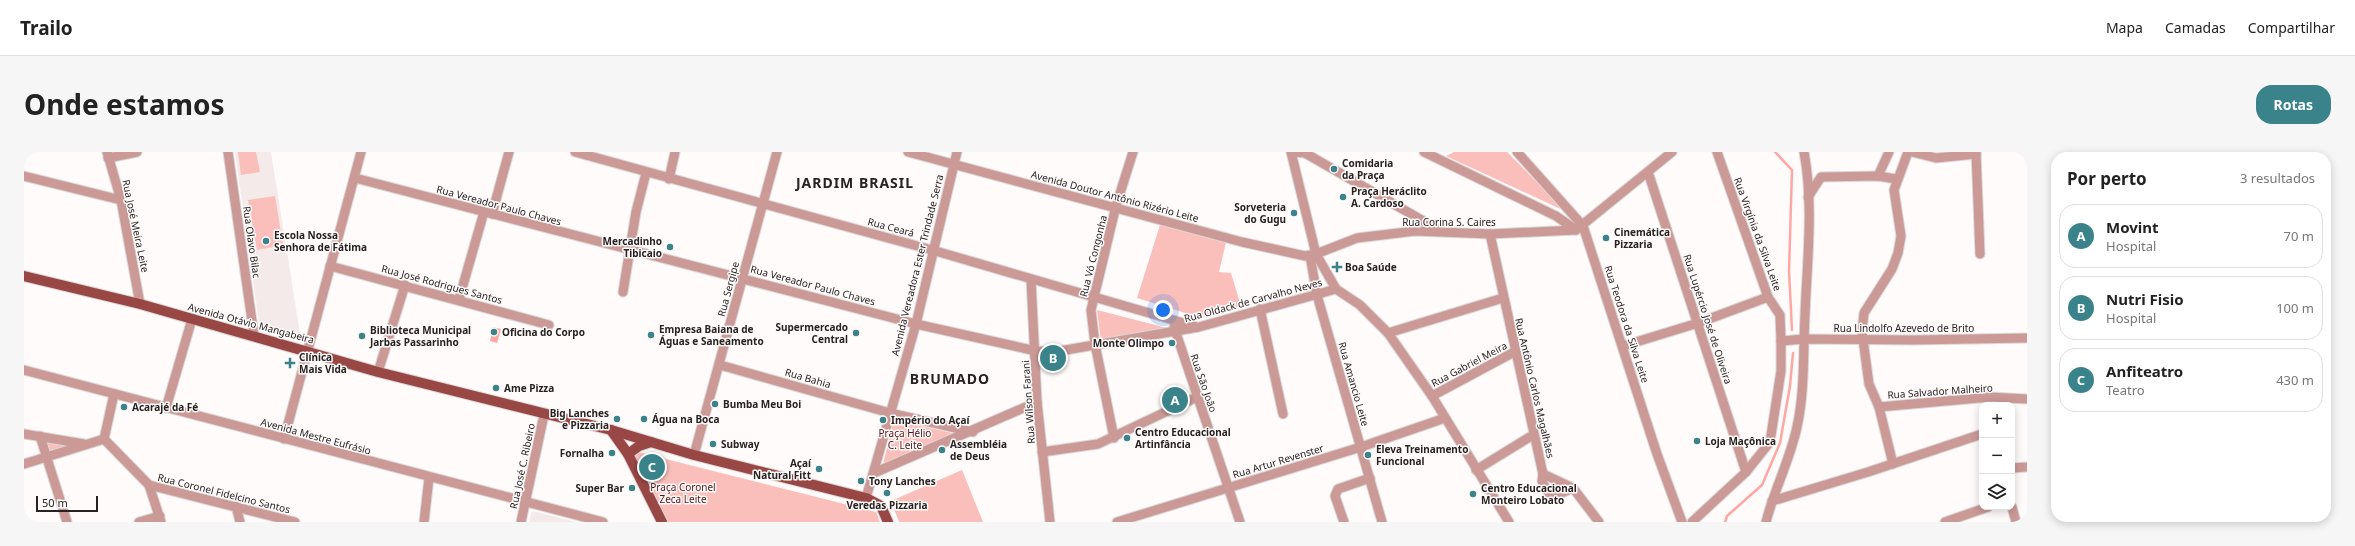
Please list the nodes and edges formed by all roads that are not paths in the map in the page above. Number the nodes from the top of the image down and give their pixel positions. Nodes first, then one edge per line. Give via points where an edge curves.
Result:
1 (137, 152) edge
2 (228, 152) edge
3 (361, 152) edge
4 (509, 152) edge
5 (575, 152) edge
6 (675, 152) edge
7 (777, 152) edge
8 (908, 152) edge
9 (957, 152) edge
10 (1133, 152) edge
11 (1292, 152) edge
12 (1517, 152) edge
13 (1672, 152) edge
14 (1717, 152) edge
15 (1804, 152) edge
16 (1888, 152) edge
17 (1908, 152) edge
18 (1912, 152) edge
19 (1430, 153) edge
20 (1976, 153) edge
21 (108, 155) edge
22 (954, 164) junction
23 (1808, 171) junction
24 (1648, 172) junction
25 (646, 173) junction
26 (24, 176) edge
27 (1878, 176) junction
28 (1821, 177) junction
29 (355, 178) junction
30 (669, 179) junction
31 (1896, 179) junction
32 (1808, 197) junction
33 (121, 200) junction
34 (763, 204) junction
35 (1116, 206) junction
36 (488, 213) junction
37 (1580, 228) junction
38 (1440, 231) junction
39 (1490, 234) junction
40 (629, 250) junction
41 (932, 250) junction
42 (1980, 254) dead end
43 (1313, 255) junction
44 (330, 266) junction
45 (24, 276) edge
46 (742, 278) junction
47 (1030, 279) junction
48 (405, 285) junction
49 (1336, 289) junction
50 (623, 292) dead end
51 (1094, 295) junction
52 (1317, 295) junction
53 (1768, 297) junction
54 (1503, 298) junction
55 (459, 299) junction
56 (140, 304) junction
57 (1260, 309) junction
58 (192, 319) junction
59 (1171, 320) junction
60 (1698, 323) junction
61 (916, 324) junction
62 (549, 325) dead end
63 (1199, 327) junction
64 (1175, 331) junction
65 (1388, 333) junction
66 (254, 335) junction
67 (2027, 338) edge
68 (1804, 339) junction
69 (1862, 339) junction
70 (1781, 341) junction
71 (1095, 344) junction
72 (1623, 346) junction
73 (307, 350) junction
74 (1036, 351) junction
75 (1516, 351) junction
76 (720, 365) junction
77 (24, 370) edge
78 (378, 372) junction
79 (114, 394) junction
80 (1432, 396) junction
81 (1197, 397) junction
82 (2027, 399) edge
83 (1991, 401) edge
84 (1037, 402) junction
85 (1879, 407) junction
86 (166, 408) junction
87 (890, 413) junction
88 (1283, 414) dead end
89 (544, 415) junction
90 (1445, 418) junction
91 (611, 430) junction
92 (973, 432) junction
93 (24, 434) edge
94 (1533, 435) junction
95 (1979, 435) edge
96 (40, 436) junction
97 (1114, 438) junction
98 (104, 439) junction
99 (284, 439) junction
100 (654, 442) junction
101 (86, 445) junction
102 (1361, 447) junction
103 (1042, 452) junction
104 (628, 454) junction
105 (694, 455) junction
106 (46, 458) junction
107 (24, 464) edge
108 (1893, 464) junction
109 (2027, 466) edge
110 (2015, 468) edge
111 (1476, 470) junction
112 (1746, 472) junction
113 (874, 473) junction
114 (1543, 474) junction
115 (429, 478) junction
116 (1370, 478) junction
117 (149, 484) junction
118 (1230, 487) junction
119 (1573, 488) junction
120 (866, 498) junction
121 (1772, 501) junction
122 (526, 503) junction
123 (236, 506) junction
124 (1979, 510) edge
125 (2013, 510) edge
126 (160, 519) edge
127 (585, 520) edge
128 (67, 522) edge
129 (139, 522) edge
130 (240, 522) edge
131 (295, 522) edge
132 (424, 522) edge
133 (521, 522) edge
134 (603, 522) edge
135 (662, 522) edge
136 (888, 522) edge
137 (1050, 522) edge
138 (1117, 522) edge
139 (1240, 522) edge
140 (1344, 522) edge
141 (1382, 522) edge
142 (1509, 522) edge
143 (1599, 522) edge
144 (1682, 522) edge
145 (1692, 522) edge
146 (1766, 522) edge
147 (1945, 522) edge
148 (2016, 522) edge

1 - 21 street
2 - 66 street, Rua Olavo Bilac
3 - 29 street
4 - 36 street
5 - 25 street, Rua Ceará
6 - 30 street
7 - 34 street, Rua Sergipe
8 - 22 street, Avenida Doutor Antônio Rizério Leite
9 - 22 street, Avenida Vereadora Ester Trindade Serra
10 - 35 street, Rua Vó Congonha
11 - 38 street via 1305,153
11 - 43 street
12 - 37 street
13 - 24 street
14 - 53 street, Rua Virgínia da Silva Leite
15 - 23 street
16 - 27 street
17 - 31 street
18 - 20 street via 1936,158
19 - 37 street
20 - 42 street
21 - 33 street, Rua José Meira Leite
22 - 35 street, Avenida Doutor Antônio Rizério Leite
22 - 41 street, Avenida Vereadora Ester Trindade Serra
23 - 28 street
23 - 32 street
24 - 37 street
24 - 60 street, Rua Lupércio José de Oliveira
25 - 30 street, Rua Ceará
25 - 40 street
26 - 33 street
27 - 28 street
27 - 31 street
28 - 32 street
29 - 36 street, Rua Vereador Paulo Chaves
29 - 44 street
30 - 34 street, Rua Ceará
31 - 69 street via 1894,190 1901,236 1898,253 1892,269 1864,313
32 - 68 street
33 - 56 street, Rua José Meira Leite
34 - 41 street, Rua Ceará
34 - 46 street, Rua Sergipe
35 - 43 street, Avenida Doutor Antônio Rizério Leite via 1242,242
35 - 51 street, Rua Vó Congonha
36 - 40 street, Rua Vereador Paulo Chaves
36 - 55 street
37 - 39 street, Rua Corina S. Caires
37 - 72 street, Rua Teodora da Silva Leite via 1590,241
38 - 39 street, Rua Corina S. Caires
38 - 43 street, Rua Corina S. Caires via 1415,231 1358,238
39 - 54 street, Rua Antônio Carlos Magalhães
40 - 46 street, Rua Vereador Paulo Chaves
40 - 50 street
41 - 47 street, Rua Ceará
41 - 61 street, Avenida Vereadora Ester Trindade Serra
43 - 49 street
43 - 52 street, Rua Amancio Leite
44 - 48 street, Rua José Rodrigues Santos
44 - 73 street
45 - 56 main road, Avenida Otávio Mangabeira
46 - 61 street, Rua Vereador Paulo Chaves
46 - 76 street, Rua Sergipe
47 - 51 street, Rua Ceará
47 - 74 street, Rua Wilson Farani
48 - 55 street, Rua José Rodrigues Santos
48 - 78 street
49 - 52 street, Rua Oldack de Carvalho Neves
49 - 65 street via 1360,304
51 - 59 street, Rua Ceará
51 - 71 street, Rua Vó Congonha via 1091,310
52 - 57 street, Rua Oldack de Carvalho Neves
52 - 102 street, Rua Amancio Leite
53 - 60 street
53 - 70 street, Rua Virgínia da Silva Leite via 1780,315
54 - 65 street
54 - 75 street, Rua Antônio Carlos Magalhães
55 - 62 street, Rua José Rodrigues Santos
56 - 58 main road, Avenida Otávio Mangabeira
57 - 63 street, Rua Oldack de Carvalho Neves
57 - 88 street
58 - 66 main road, Avenida Otávio Mangabeira
58 - 86 street
59 - 63 street, Rua Ceará
59 - 64 street, Rua São João
60 - 72 street
60 - 112 street, Rua Lupércio José de Oliveira
61 - 74 street, Rua Vereador Paulo Chaves
61 - 87 street, Avenida Vereadora Ester Trindade Serra
63 - 64 street, Rua Oldack de Carvalho Neves
64 - 71 street, Rua Vereador Paulo Chaves
64 - 81 street, Rua São João
65 - 80 street
66 - 73 main road, Avenida Otávio Mangabeira
67 - 69 street, Rua Lindolfo Azevedo de Brito
68 - 69 street, Rua Lindolfo Azevedo de Brito
68 - 70 street, Rua Lindolfo Azevedo de Brito
68 - 121 street via 1801,407 1797,428 1785,472
69 - 85 street via 1869,384
70 - 112 street, Rua Virgínia da Silva Leite via 1781,371 1770,442
71 - 74 street, Rua Vereador Paulo Chaves via 1054,352
71 - 97 street, Rua Vó Congonha
72 - 144 street, Rua Teodora da Silva Leite
73 - 78 main road, Avenida Otávio Mangabeira
73 - 99 street
74 - 84 street, Rua Wilson Farani
75 - 80 street, Rua Gabriel Meira
75 - 94 street, Rua Antônio Carlos Magalhães
76 - 87 street, Rua Bahia
76 - 105 street, Rua Sergipe
77 - 79 street, Avenida Mestre Eufrásio
78 - 89 main road, Avenida Otávio Mangabeira
79 - 86 street, Avenida Mestre Eufrásio
79 - 98 street
80 - 90 street
81 - 97 street
81 - 118 street, Rua São João
82 - 83 street, Rua Salvador Malheiro
83 - 85 street, Rua Salvador Malheiro
84 - 92 street
84 - 103 street, Rua Wilson Farani
85 - 108 street
86 - 99 street, Avenida Mestre Eufrásio
87 - 92 street
87 - 113 street, Avenida Vereadora Ester Trindade Serra
89 - 91 main road, Avenida Otávio Mangabeira
89 - 122 street, Rua José C. Ribeiro
90 - 102 street, Rua Artur Revenster
90 - 111 street
91 - 100 main road
91 - 104 main road
92 - 113 street
93 - 96 street
94 - 111 street
94 - 114 street, Rua Antônio Carlos Magalhães
95 - 108 street
96 - 101 street
96 - 106 street
97 - 103 street via 1098,444
98 - 101 street
98 - 117 street
99 - 115 street, Avenida Mestre Eufrásio
100 - 104 main road via 639,446
100 - 105 main road
101 - 106 street
102 - 116 street, Rua Amancio Leite
102 - 118 street, Rua Artur Revenster
103 - 137 street, Rua Wilson Farani
104 - 135 main road
105 - 120 main road
106 - 107 street
106 - 128 street
108 - 121 street
109 - 110 street
111 - 142 street
112 - 145 street
113 - 120 street, Avenida Vereadora Ester Trindade Serra
114 - 119 street, Rua Antônio Carlos Magalhães
114 - 119 street via 1542,481 1553,497
115 - 122 street, Avenida Mestre Eufrásio
115 - 132 street
116 - 140 street via 1342,486 1338,490 1335,496
116 - 141 street, Rua Amancio Leite
117 - 123 street, Rua Coronel Fidelcino Santos
117 - 126 street
118 - 138 street, Rua Artur Revenster
118 - 139 street, Rua São João
119 - 143 street, Rua Antônio Carlos Magalhães
120 - 136 main road via 881,506
121 - 146 street
122 - 127 street, Avenida Mestre Eufrásio
122 - 133 street, Rua José C. Ribeiro
123 - 130 street
123 - 131 street, Rua Coronel Fidelcino Santos
124 - 147 street
125 - 148 street
126 - 129 street
127 - 134 street, Avenida Mestre Eufrásio

